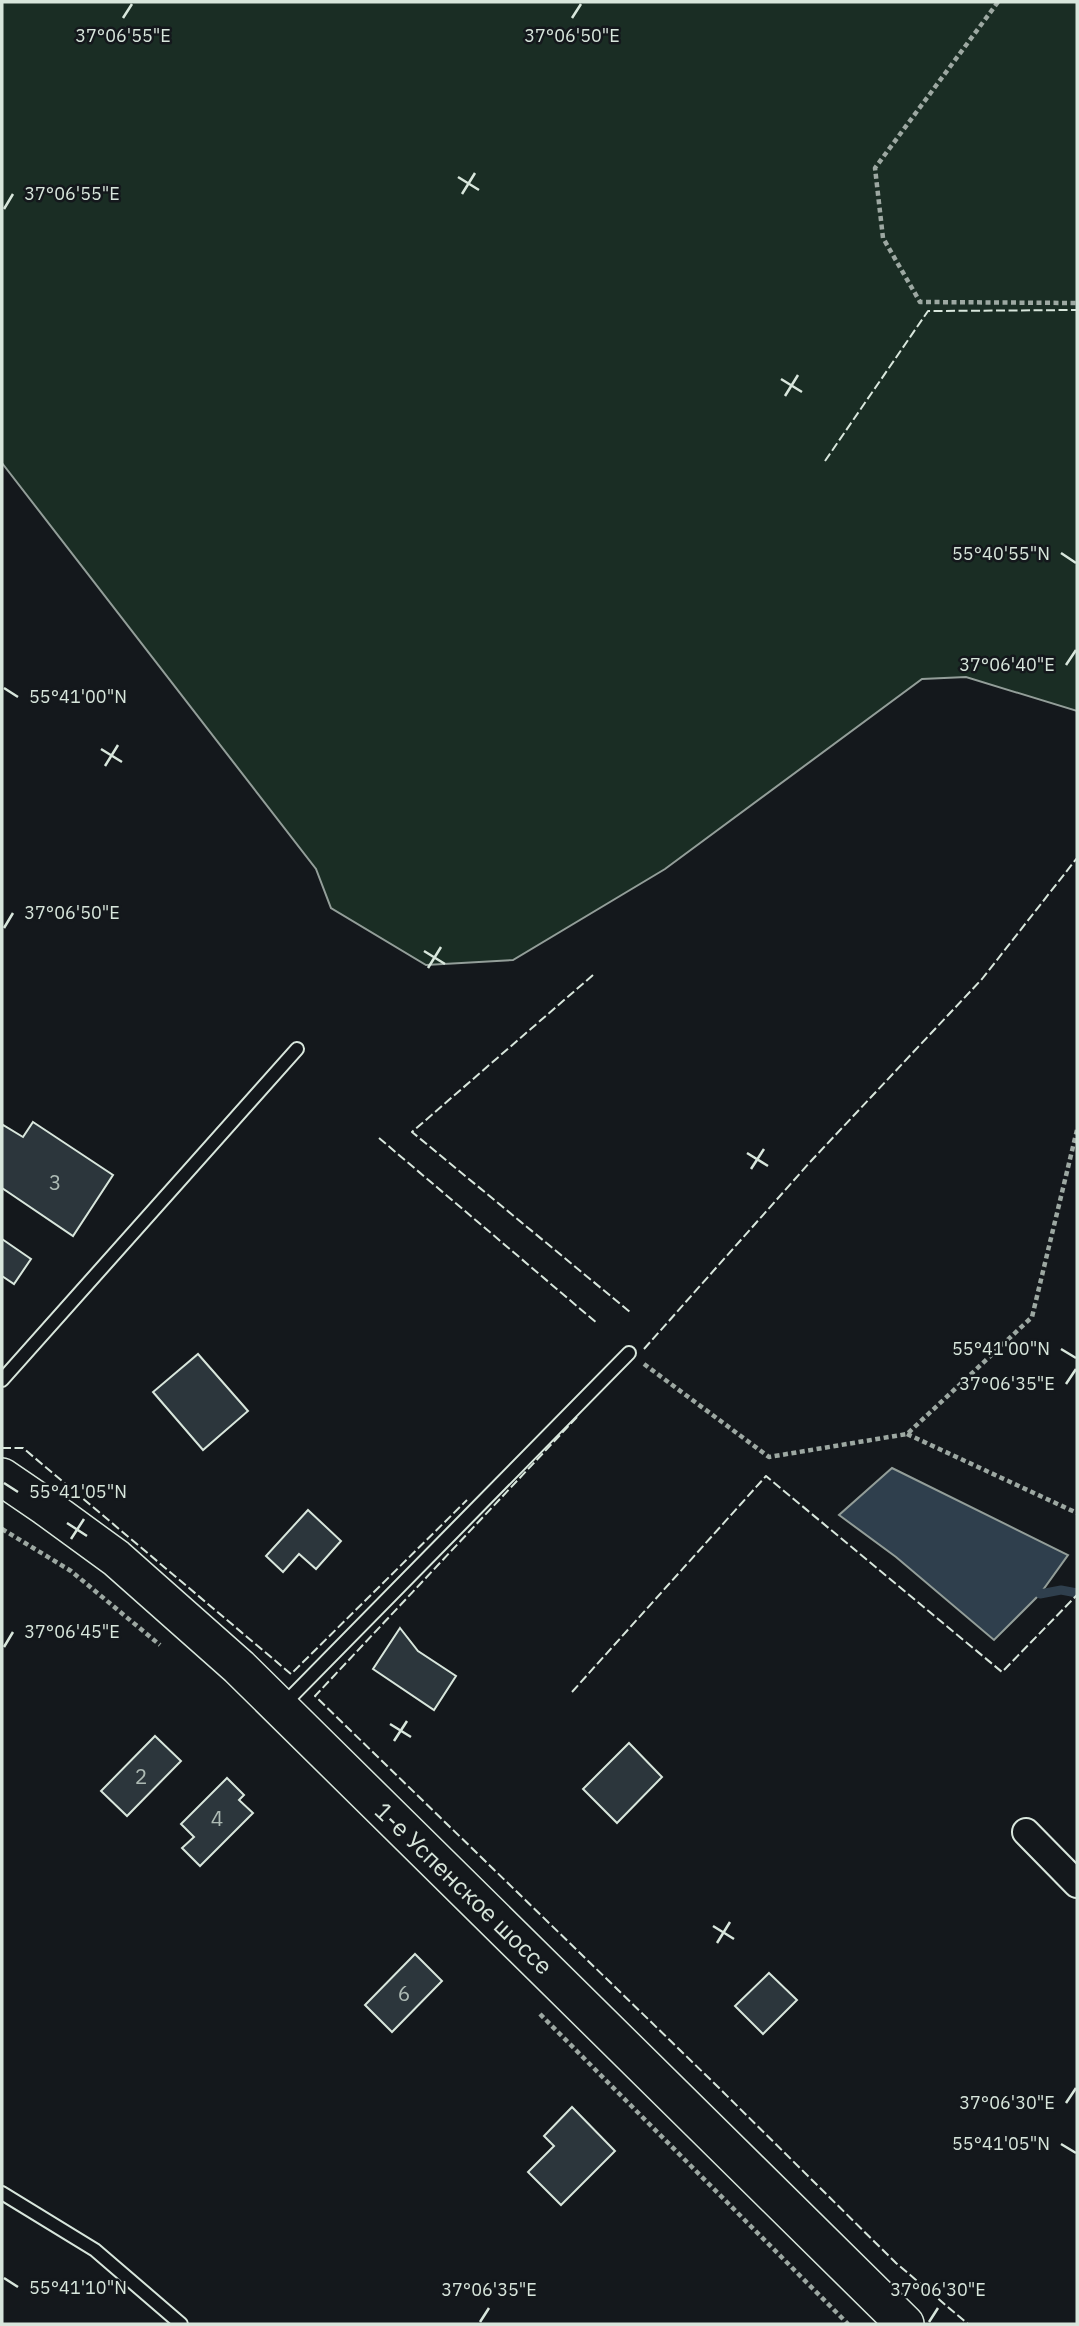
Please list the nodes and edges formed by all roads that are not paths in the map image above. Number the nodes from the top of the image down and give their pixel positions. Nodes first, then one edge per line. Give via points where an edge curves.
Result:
1 (297, 1049) dead end
2 (629, 1353) road end
3 (2, 1380) edge
4 (2, 1477) edge
5 (280, 1707) junction
6 (1026, 1832) dead end
7 (1077, 1884) edge
8 (2, 2193) edge
9 (181, 2324) edge
10 (905, 2324) edge

1 - 3 lane
2 - 5 lane
4 - 5 main road, 1-е Успенское шоссе via 125,1566
5 - 10 main road, 1-е Успенское шоссе
6 - 7 street
8 - 9 lane via 95,2250

